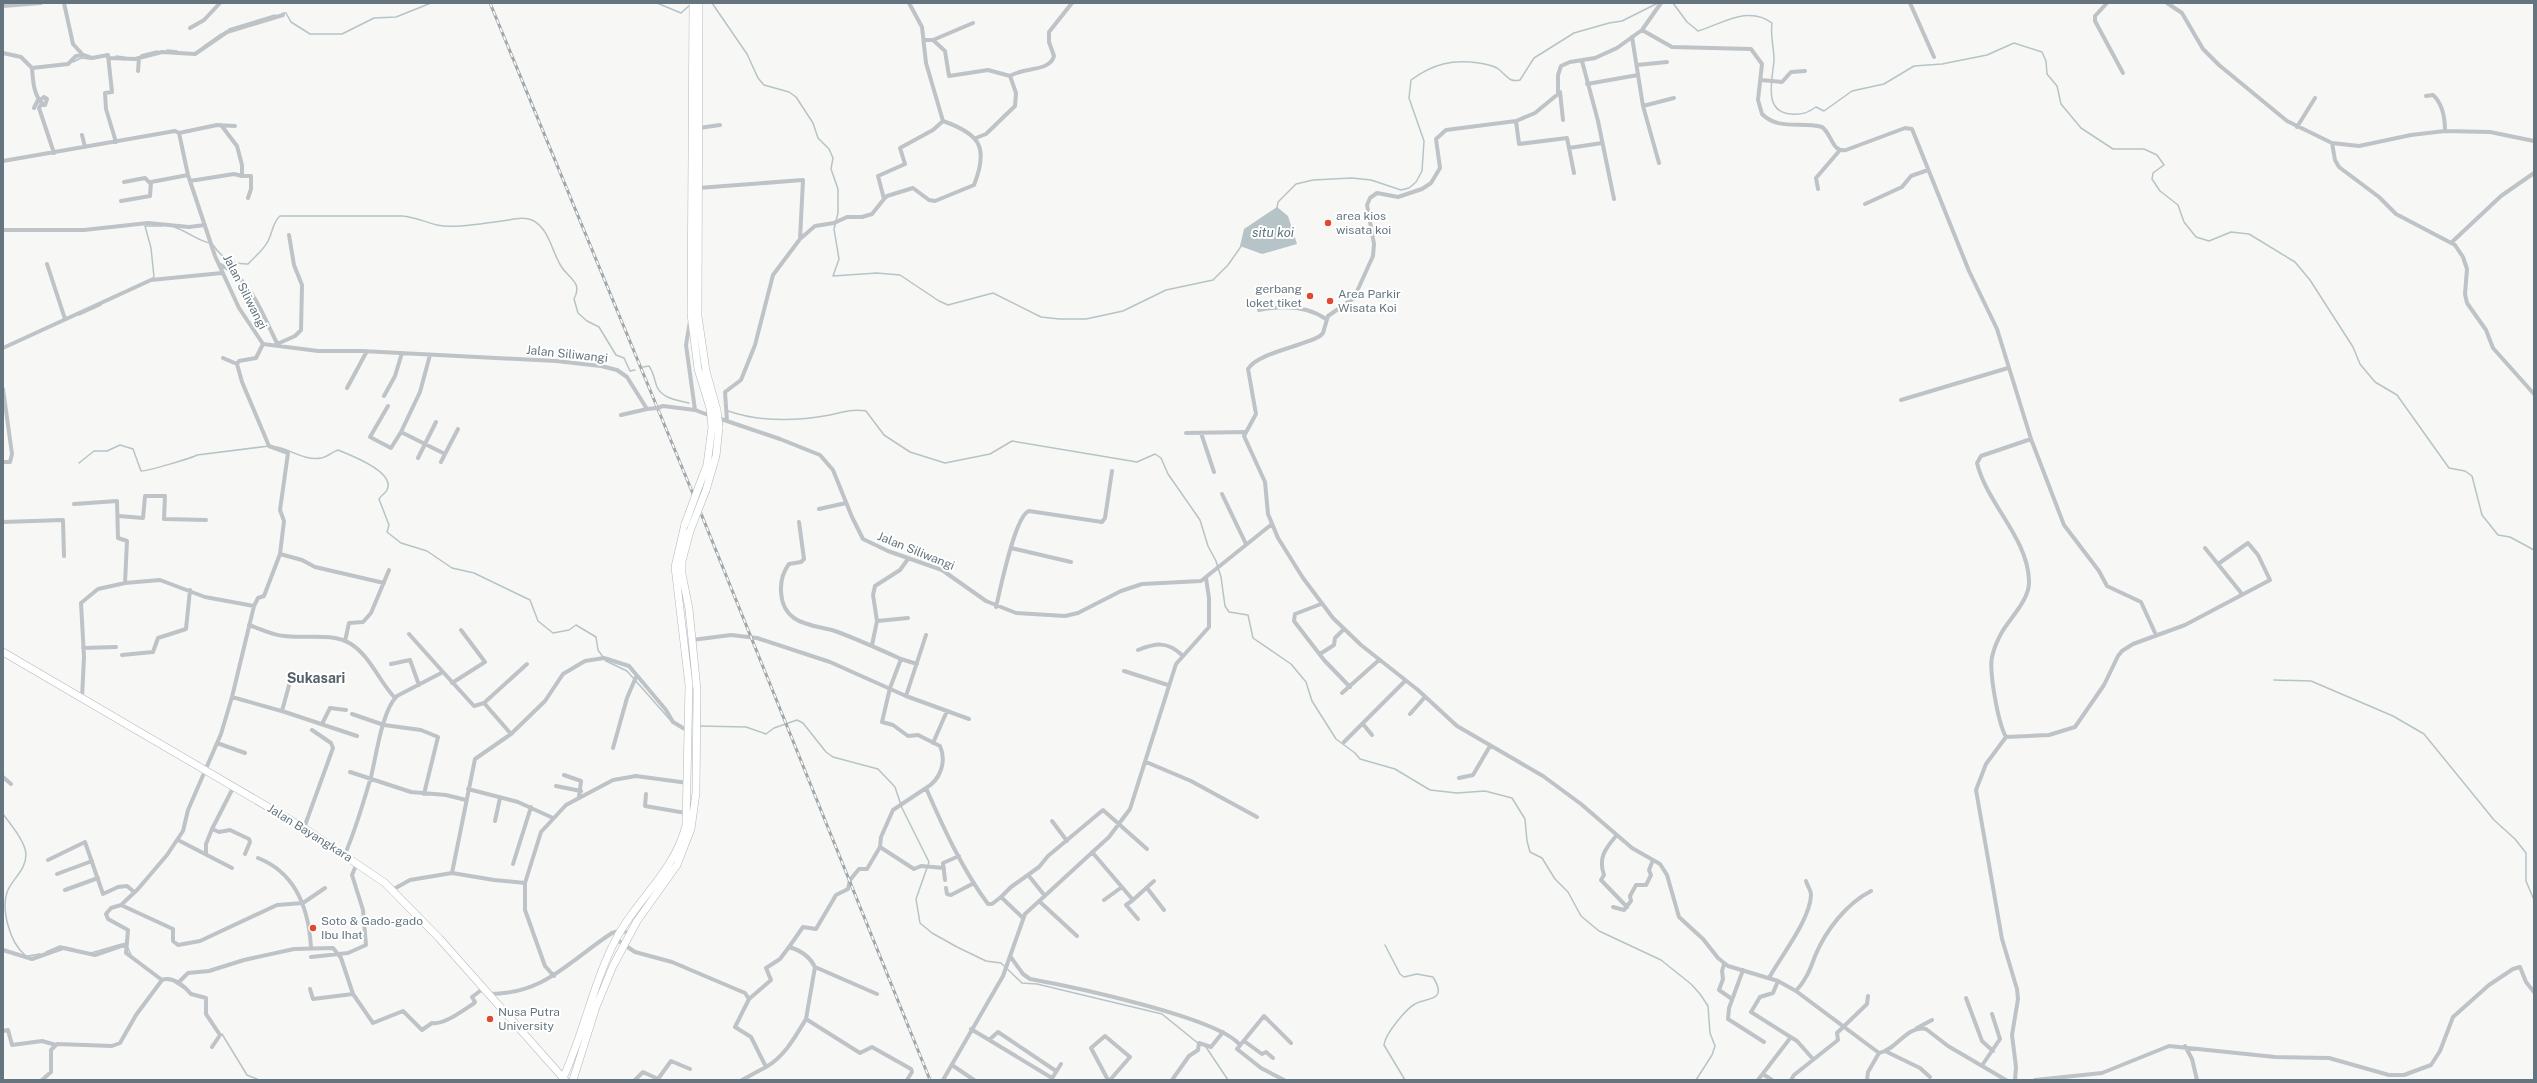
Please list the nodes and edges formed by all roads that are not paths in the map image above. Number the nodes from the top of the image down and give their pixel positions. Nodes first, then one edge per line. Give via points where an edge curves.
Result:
1 (41, 3) edge
2 (64, 3) edge
3 (221, 3) edge
4 (692, 3) edge
5 (699, 3) edge
6 (908, 3) edge
7 (1661, 3) edge
8 (1910, 3) edge
9 (2107, 3) edge
10 (2167, 3) edge
11 (1070, 4) edge
12 (3, 6) edge
13 (283, 15) dead end
14 (973, 23) dead end
15 (190, 28) dead end
16 (1642, 30) junction
17 (1632, 37) junction
18 (924, 40) junction
19 (933, 40) junction
20 (3, 53) edge
21 (83, 55) junction
22 (108, 57) junction
23 (1934, 57) dead end
24 (139, 59) junction
25 (695, 60) junction
26 (1582, 61) junction
27 (1666, 62) dead end
28 (1638, 65) junction
29 (32, 68) junction
30 (138, 69) dead end
31 (1805, 71) dead end
32 (2123, 73) dead end
33 (1638, 74) junction
34 (1010, 76) junction
35 (1761, 80) junction
36 (1587, 84) junction
37 (1560, 92) junction
38 (2426, 96) dead end
39 (1674, 98) dead end
40 (2315, 98) dead end
41 (40, 102) junction
42 (1643, 106) junction
43 (34, 108) dead end
44 (1563, 120) dead end
45 (943, 121) junction
46 (1516, 121) junction
47 (221, 125) junction
48 (720, 125) dead end
49 (235, 126) dead end
50 (2297, 127) junction
51 (699, 128) junction
52 (2446, 131) junction
53 (180, 133) junction
54 (82, 135) dead end
55 (976, 138) junction
56 (2534, 141) edge
57 (116, 142) junction
58 (1602, 143) junction
59 (2332, 144) junction
60 (85, 147) junction
61 (1569, 148) junction
62 (1840, 150) junction
63 (54, 153) junction
64 (3, 161) edge
65 (1659, 163) dead end
66 (1928, 170) junction
67 (1574, 173) dead end
68 (2534, 173) edge
69 (188, 175) junction
70 (242, 176) junction
71 (190, 181) junction
72 (124, 182) dead end
73 (150, 183) junction
74 (698, 188) junction
75 (1818, 189) dead end
76 (248, 198) dead end
77 (884, 199) junction
78 (1614, 199) dead end
79 (121, 201) dead end
80 (1865, 204) dead end
81 (205, 225) junction
82 (3, 230) edge
83 (290, 235) dead end
84 (800, 239) junction
85 (2452, 242) junction
86 (47, 264) dead end
87 (218, 264) junction
88 (222, 273) junction
89 (1259, 310) dead end
90 (691, 314) junction
91 (65, 319) junction
92 (1326, 319) junction
93 (262, 344) junction
94 (276, 344) junction
95 (3, 348) edge
96 (367, 351) junction
97 (402, 353) junction
98 (430, 356) junction
99 (223, 358) dead end
100 (237, 364) junction
101 (2008, 368) junction
102 (346, 388) dead end
103 (3, 389) edge
104 (2534, 394) edge
105 (384, 396) dead end
106 (1901, 400) dead end
107 (388, 406) dead end
108 (647, 409) junction
109 (714, 409) junction
110 (694, 410) junction
111 (621, 415) dead end
112 (436, 422) dead end
113 (727, 422) junction
114 (458, 429) dead end
115 (401, 432) junction
116 (1245, 432) junction
117 (1186, 433) dead end
118 (1202, 433) junction
119 (2031, 439) junction
120 (425, 444) junction
121 (445, 454) junction
122 (418, 458) dead end
123 (3, 462) edge
124 (441, 462) dead end
125 (1112, 471) dead end
126 (1214, 472) dead end
127 (702, 488) junction
128 (1222, 494) dead end
129 (846, 503) junction
130 (74, 504) dead end
131 (819, 508) dead end
132 (119, 516) junction
133 (206, 520) dead end
134 (3, 522) edge
135 (800, 522) dead end
136 (1272, 524) junction
137 (1246, 544) junction
138 (1011, 548) junction
139 (2205, 548) dead end
140 (280, 554) junction
141 (64, 556) dead end
142 (908, 558) junction
143 (1071, 562) dead end
144 (2218, 564) junction
145 (390, 570) dead end
146 (1206, 578) junction
147 (125, 583) junction
148 (384, 583) junction
149 (190, 590) junction
150 (2242, 594) junction
151 (1321, 604) junction
152 (254, 606) junction
153 (996, 607) junction
154 (908, 618) dead end
155 (877, 622) junction
156 (249, 625) junction
157 (1344, 629) junction
158 (461, 630) dead end
159 (409, 634) dead end
160 (926, 635) dead end
161 (2156, 635) junction
162 (692, 640) junction
163 (345, 641) junction
164 (872, 645) junction
165 (116, 647) dead end
166 (83, 648) junction
167 (1138, 650) dead end
168 (3, 652) edge
169 (1320, 654) junction
170 (122, 655) dead end
171 (1182, 655) junction
172 (900, 659) junction
173 (1379, 660) junction
174 (390, 664) dead end
175 (527, 664) dead end
176 (917, 664) junction
177 (1124, 671) dead end
178 (443, 672) junction
179 (636, 676) junction
180 (291, 678) dead end
181 (1405, 681) junction
182 (452, 683) junction
183 (419, 685) junction
184 (1168, 685) junction
185 (1350, 687) junction
186 (890, 688) junction
187 (1342, 693) dead end
188 (906, 696) junction
189 (232, 697) junction
190 (1425, 697) junction
191 (82, 698) junction
192 (395, 698) junction
193 (484, 703) junction
194 (346, 710) dead end
195 (282, 711) junction
196 (947, 711) junction
197 (352, 714) dead end
198 (1410, 714) dead end
199 (968, 719) dead end
200 (322, 724) junction
201 (1363, 724) junction
202 (384, 725) junction
203 (312, 730) dead end
204 (688, 731) junction
205 (511, 734) junction
206 (1372, 735) dead end
207 (357, 736) dead end
208 (2006, 736) junction
209 (1344, 742) dead end
210 (216, 743) junction
211 (933, 744) junction
212 (1490, 746) junction
213 (614, 748) dead end
214 (245, 753) dead end
215 (1146, 762) junction
216 (205, 769) junction
217 (350, 772) dead end
218 (564, 775) dead end
219 (3, 777) edge
220 (1459, 778) dead end
221 (370, 779) junction
222 (688, 783) junction
223 (11, 784) dead end
224 (234, 786) junction
225 (556, 786) dead end
226 (926, 788) junction
227 (468, 789) junction
228 (581, 791) junction
229 (424, 794) junction
230 (646, 794) dead end
231 (579, 797) junction
232 (500, 798) junction
233 (466, 800) junction
234 (531, 807) junction
235 (687, 814) junction
236 (1257, 817) dead end
237 (554, 818) junction
238 (495, 821) dead end
239 (1052, 821) dead end
240 (1119, 826) junction
241 (304, 828) junction
242 (212, 829) junction
243 (1616, 836) junction
244 (178, 840) junction
245 (1067, 841) junction
246 (880, 847) junction
247 (1147, 848) dead end
248 (1092, 852) junction
249 (206, 854) junction
250 (245, 854) dead end
251 (345, 854) junction
252 (960, 856) junction
253 (258, 858) dead end
254 (48, 860) dead end
255 (1652, 860) junction
256 (92, 861) junction
257 (357, 862) junction
258 (513, 864) dead end
259 (232, 868) dead end
260 (944, 868) junction
261 (452, 873) junction
262 (57, 874) dead end
263 (1028, 876) junction
264 (98, 878) junction
265 (945, 880) dead end
266 (1806, 880) dead end
267 (1154, 881) dead end
268 (525, 883) junction
269 (974, 883) junction
270 (1122, 887) junction
271 (325, 888) dead end
272 (946, 888) dead end
273 (1147, 888) junction
274 (66, 890) dead end
275 (392, 890) junction
276 (1871, 891) dead end
277 (134, 892) junction
278 (1045, 896) junction
279 (1001, 897) junction
280 (1104, 900) dead end
281 (1133, 900) junction
282 (1039, 901) junction
283 (303, 903) junction
284 (121, 905) junction
285 (1613, 907) dead end
286 (1627, 907) junction
287 (1164, 910) dead end
288 (1023, 918) junction
289 (1138, 919) dead end
290 (622, 930) junction
291 (629, 934) junction
292 (1077, 936) dead end
293 (616, 940) junction
294 (127, 944) junction
295 (623, 945) junction
296 (789, 947) junction
297 (311, 948) junction
298 (3, 950) edge
299 (339, 954) junction
300 (1010, 956) junction
301 (311, 957) dead end
302 (1724, 964) junction
303 (815, 967) junction
304 (1743, 970) junction
305 (554, 976) junction
306 (1769, 978) junction
307 (162, 981) junction
308 (1778, 981) junction
309 (178, 984) junction
310 (310, 989) dead end
311 (486, 991) junction
312 (1796, 991) junction
313 (2534, 992) edge
314 (353, 994) junction
315 (877, 994) dead end
316 (1868, 996) dead end
317 (1966, 998) dead end
318 (750, 999) junction
319 (1732, 999) junction
320 (1992, 1014) dead end
321 (806, 1019) junction
322 (1932, 1020) dead end
323 (1842, 1027) junction
324 (1917, 1028) junction
325 (971, 1029) junction
326 (3, 1031) edge
327 (1223, 1032) junction
328 (1791, 1036) junction
329 (989, 1040) junction
330 (1244, 1041) junction
331 (1764, 1042) dead end
332 (1291, 1043) dead end
333 (1239, 1044) junction
334 (56, 1045) junction
335 (2185, 1046) junction
336 (212, 1047) dead end
337 (1885, 1051) junction
338 (1993, 1051) junction
339 (1879, 1053) junction
340 (1273, 1058) dead end
341 (1813, 1059) junction
342 (1061, 1064) dead end
343 (1983, 1064) junction
344 (952, 1065) junction
345 (766, 1067) junction
346 (690, 1069) dead end
347 (1056, 1072) junction
348 (1763, 1074) junction
349 (1930, 1077) dead end
350 (564, 1079) edge
351 (1051, 1079) edge
352 (42, 1080) edge
353 (573, 1080) edge
354 (635, 1080) edge
355 (742, 1080) edge
356 (907, 1080) edge
357 (943, 1080) edge
358 (974, 1080) edge
359 (1109, 1080) edge
360 (1172, 1080) edge
361 (1284, 1080) edge
362 (1758, 1080) edge
363 (1772, 1080) edge
364 (1791, 1080) edge
365 (1867, 1080) edge
366 (2006, 1080) edge
367 (2015, 1080) edge
368 (2035, 1080) edge
369 (2197, 1080) edge

1 - 12 street
2 - 21 street via 73,44
3 - 15 street via 204,20
4 - 25 main road
5 - 25 main road
6 - 18 street via 922,27
7 - 16 street
8 - 23 street
9 - 32 street via 2095,16 2095,21
10 - 50 street via 2182,13 2203,49 2219,65
11 - 34 street via 1049,32 1049,42 1054,56 1051,63 1042,68 1018,71
13 - 24 street via 227,32 195,54 162,52
14 - 19 street
16 - 17 street
16 - 35 street via 1667,45 1678,48 1751,49 1761,61
17 - 26 street via 1608,53
17 - 28 street
18 - 19 street
18 - 45 street via 926,63
19 - 34 street via 945,51 949,76 988,70
20 - 29 street via 21,57
21 - 22 street via 92,58
21 - 29 street via 68,64
22 - 24 street
22 - 57 street via 112,92 105,93 104,101
24 - 30 street
25 - 51 main road
25 - 90 main road
26 - 36 street
26 - 37 street via 1561,66 1558,75
27 - 28 street
28 - 33 street
29 - 41 street via 32,80
31 - 35 street via 1791,72 1782,82
33 - 36 street
33 - 42 street
34 - 55 street via 1016,93 1015,106 986,134
35 - 62 street via 1759,108 1766,118 1784,125 1822,127
36 - 58 street
37 - 44 street
37 - 46 street via 1535,113
38 - 52 street via 2433,95 2439,102
39 - 42 street
40 - 50 street
41 - 43 street
41 - 63 street via 38,108
42 - 65 street
45 - 55 street via 967,131
45 - 77 street via 933,130 900,148 905,164 878,176
46 - 61 street via 1519,144 1566,137
46 - 92 street via 1445,131 1436,139 1440,168 1431,183 1422,189 1398,197 1377,193 1370,198 1367,205 1374,244 1373,256 1354,298
47 - 49 street
47 - 53 street
47 - 70 street via 237,146
48 - 51 street
50 - 59 street
51 - 74 main road
52 - 56 street via 2490,132
52 - 59 street via 2411,135 2359,146
53 - 57 street via 169,131
53 - 69 street, Jalan Siliwangi
54 - 60 street
55 - 77 street via 981,147 981,162 972,187 935,201 929,200 914,188
57 - 60 street
58 - 61 street
58 - 78 street
59 - 85 street via 2339,166 2379,197 2396,214
60 - 63 street
61 - 67 street
62 - 66 street via 1909,127 1914,132
62 - 75 street via 1816,178
63 - 64 street
66 - 80 street via 1911,176 1902,187
66 - 101 street via 1969,271 1993,319
68 - 85 street via 2501,196
69 - 71 street, Jalan Siliwangi
69 - 73 street
70 - 71 street via 234,174
70 - 76 street via 250,176 251,189
71 - 81 street, Jalan Siliwangi
72 - 73 street via 145,178
73 - 79 street via 150,196
74 - 84 street via 803,180
74 - 109 main road via 698,316
77 - 84 street via 872,214 847,217 836,223 815,226
81 - 82 street via 188,227 148,223 84,230
81 - 87 street, Jalan Siliwangi
83 - 94 street via 294,265 302,285 301,330 295,336
84 - 113 street via 773,276 755,345 741,380 725,392
85 - 104 street via 2461,253 2467,269 2467,303 2486,330 2493,348
86 - 91 street
87 - 88 street, Jalan Siliwangi
87 - 94 street via 231,269 245,283
88 - 91 street via 151,280
88 - 93 street, Jalan Siliwangi via 239,308
89 - 92 street via 1279,307 1308,309
90 - 109 main road via 698,369
90 - 110 street via 686,345
91 - 95 street
92 - 116 street via 1320,336 1287,347 1249,367 1256,414
93 - 94 street, Jalan Siliwangi
93 - 100 street via 256,358
94 - 96 street, Jalan Siliwangi via 318,351
96 - 97 street, Jalan Siliwangi
96 - 102 street
97 - 98 street, Jalan Siliwangi
97 - 105 street via 395,376
98 - 108 street, Jalan Siliwangi via 556,361 610,368 627,377
98 - 115 street via 420,392
99 - 100 street
100 - 140 street via 269,446 288,453 280,510 284,521
101 - 106 street
101 - 119 street
103 - 123 street via 12,454 10,462
107 - 115 street via 370,437 391,448
108 - 110 street, Jalan Siliwangi, bridge via 663,406
108 - 111 street
109 - 127 main road, bridge via 716,427
110 - 113 street, Jalan Siliwangi
112 - 120 street
113 - 129 street, Jalan Siliwangi via 820,455 833,470
114 - 121 street
115 - 120 street
116 - 118 street
116 - 136 street via 1245,440 1264,482 1268,514
117 - 118 street
118 - 126 street
119 - 161 street via 2067,529 2099,571 2107,586 2141,602
119 - 208 street via 1981,456 1977,462 2019,546 2029,574 2030,584 2024,598 2002,631 1992,658 1995,706
120 - 121 street
120 - 122 street
121 - 124 street
125 - 138 street via 1104,521 1026,512 1021,518
127 - 162 main road, bridge via 682,561
127 - 204 main road, bridge via 686,524 675,567 689,685
128 - 137 street
129 - 131 street
129 - 142 street, Jalan Siliwangi via 858,532 864,539
130 - 132 street via 116,500
132 - 133 street via 143,518 145,496 165,496 164,519
132 - 147 street via 118,538 127,541
134 - 141 street via 63,520
135 - 164 street via 804,559 789,564 783,574 781,589 785,605 795,619
136 - 137 street, Jalan Siliwangi
136 - 151 street
137 - 146 street, Jalan Siliwangi
138 - 143 street
138 - 153 street
139 - 144 street
140 - 148 street via 302,560 315,567
140 - 152 street via 264,596 258,598
142 - 153 street, Jalan Siliwangi via 942,570
142 - 155 street via 900,570 876,584 873,594
144 - 150 street
144 - 150 street via 2247,543 2252,546 2270,580
145 - 148 street
146 - 153 street, Jalan Siliwangi via 1197,582 1142,584 1078,613 1065,616 1016,613
146 - 171 street via 1209,627
147 - 149 street via 160,580
147 - 166 street via 98,589 82,601
148 - 163 street via 369,617 363,622 349,623
149 - 152 street via 205,598
149 - 170 street via 186,629 158,638 154,652
150 - 161 street via 2185,625
151 - 157 street
151 - 169 street via 1293,616
152 - 156 street
154 - 155 street
155 - 164 street
156 - 163 street via 277,635 329,637
156 - 189 street
157 - 169 street via 1334,638 1334,645
157 - 173 street
158 - 182 street via 485,662
159 - 178 street
160 - 176 street
161 - 208 street via 2133,644 2118,655 2104,685 2075,727 2049,735
162 - 186 street via 731,635 757,638 830,662
162 - 291 main road via 697,718 693,824 677,865
163 - 192 street via 361,654
164 - 172 street
165 - 166 street
166 - 191 street
167 - 171 street via 1151,645 1165,644
168 - 191 main road, Jalan Bayangkara
169 - 185 street
171 - 184 street
172 - 176 street
172 - 186 street
173 - 181 street
173 - 185 street
174 - 183 street via 410,661
175 - 193 street
176 - 188 street
177 - 184 street
178 - 182 street
178 - 183 street
179 - 204 street via 666,710 669,718
179 - 205 street via 629,666 621,662 599,658 585,661 563,674 545,701
179 - 213 street
180 - 195 street
181 - 190 street
181 - 201 street
182 - 193 street via 474,706
183 - 192 street
184 - 215 street
185 - 187 street
186 - 188 street
186 - 211 street via 882,722 893,725 908,736 918,735
188 - 196 street
189 - 195 street
189 - 210 street
190 - 198 street
190 - 212 street via 1457,726
191 - 216 main road, Jalan Bayangkara
192 - 202 street
193 - 205 street
194 - 200 street via 330,708
195 - 200 street
196 - 199 street
196 - 211 street
197 - 202 street
200 - 207 street
201 - 206 street
201 - 209 street
202 - 221 street
202 - 229 street via 421,730 438,737
203 - 241 street via 332,743 332,748
204 - 222 main road
205 - 227 street via 476,758
208 - 367 street via 1992,754 1975,788 2002,939 2017,989 2018,999 2012,1035
210 - 214 street
210 - 216 street
211 - 226 street via 941,747 943,767 937,778
212 - 220 street via 1473,775
212 - 243 street via 1543,776 1581,804
215 - 236 street via 1191,781
215 - 240 street via 1133,804
216 - 224 main road, Jalan Bayangkara
216 - 244 street
217 - 221 street
218 - 228 street via 580,780
219 - 223 street
221 - 229 street
221 - 251 street
222 - 231 street via 641,776 626,777 606,782
222 - 235 main road
224 - 241 main road, Jalan Bayangkara
224 - 242 street
225 - 228 street
226 - 246 street via 896,807 881,837
226 - 252 street via 939,819
227 - 232 street
227 - 233 street
228 - 231 street
229 - 233 street
230 - 235 street via 645,806
231 - 237 street via 566,805
232 - 234 street
232 - 238 street
233 - 261 street
234 - 237 street
234 - 258 street
235 - 290 main road via 683,836 670,864
237 - 268 street via 539,837
239 - 245 street
240 - 245 street via 1102,810
240 - 247 street
240 - 248 street
241 - 251 main road, Jalan Bayangkara
242 - 249 street via 206,844
242 - 250 street via 219,832 230,830 249,839
243 - 255 street via 1639,854
243 - 286 street via 1603,852 1601,870 1604,875 1601,880
244 - 249 street
244 - 277 street
245 - 263 street
246 - 260 street via 914,869 921,866
246 - 296 street via 867,869 859,869 850,880 848,888 836,895 816,929 803,926
248 - 270 street
248 - 278 street
249 - 259 street
251 - 257 main road, Jalan Bayangkara
252 - 260 street via 944,862
252 - 269 street
253 - 283 street via 280,870
254 - 256 street via 85,842
255 - 286 street via 1649,870 1651,875 1647,884 1636,886
255 - 302 street via 1665,870 1679,917
256 - 262 street
256 - 264 street
257 - 275 main road, Jalan Bayangkara
257 - 299 street via 352,875 364,910 366,945 363,949
260 - 265 street
261 - 268 street
261 - 275 street via 410,880
263 - 278 street
263 - 279 street
264 - 274 street
264 - 277 street via 103,894 127,886
266 - 306 street via 1811,894 1809,905 1801,924
267 - 273 street
268 - 305 street via 525,910 528,922 545,966
269 - 272 street via 951,894 948,894
269 - 279 street via 988,904
270 - 280 street
270 - 281 street
271 - 283 street
273 - 281 street
273 - 287 street
275 - 311 main road, Jalan Bayangkara
276 - 312 street via 1857,898 1832,926 1815,955 1804,982
277 - 284 street
278 - 282 street
279 - 288 street
281 - 289 street via 1126,905
282 - 288 street
282 - 292 street
283 - 284 street via 277,905 200,941 178,945 173,941 173,929
283 - 297 street
284 - 294 street via 111,908 106,916 128,930
285 - 286 street via 1621,910
288 - 300 street
290 - 291 street
290 - 293 main road
290 - 305 street via 607,936
291 - 295 main road
293 - 295 street
293 - 350 main road via 589,1004
294 - 298 street via 90,956 63,948 32,959
294 - 307 street via 126,953
295 - 318 street via 635,952 672,962 733,986
295 - 353 main road via 596,1007
296 - 303 street via 806,956
296 - 318 street via 780,959 766,968 771,980
297 - 299 street via 334,948
297 - 309 street via 275,953 209,971 189,973
299 - 301 street
299 - 314 street
300 - 325 street via 1003,976
300 - 327 street via 1030,979 1135,1001
302 - 304 street
302 - 319 street via 1724,980 1719,990
303 - 315 street
303 - 321 street
304 - 306 street
304 - 319 street
305 - 311 street via 518,992
306 - 308 street
307 - 309 street via 170,979
307 - 334 street via 136,1015 119,1044
308 - 312 street
308 - 328 street via 1773,993 1760,997 1751,1012
309 - 336 street via 189,992 206,998 206,1014 220,1035
310 - 314 street via 313,999
311 - 314 street via 472,997 475,1002 453,1017 438,1024 432,1023 422,1030 403,1011 374,1024
311 - 350 main road, Jalan Bayangkara
312 - 323 street
313 - 335 street via 2526,982 2520,967 2513,969 2489,985 2453,1017 2437,1058 2431,1065 2404,1075 2389,1075 2355,1063 2329,1058 2264,1056
316 - 323 street via 1867,1004
317 - 338 street via 1982,1041
318 - 345 street via 735,1027 751,1037
319 - 331 street via 1729,1022
320 - 338 street via 2000,1039
321 - 345 street via 790,1044
321 - 356 street via 860,1053 872,1047 878,1049 911,1069
322 - 324 street
323 - 339 street
323 - 341 street via 1837,1033 1838,1040
324 - 337 street
324 - 343 street via 1926,1029 1948,1046
325 - 329 street
325 - 344 street
326 - 334 street via 8,1030 13,1045 42,1041
327 - 333 street
327 - 360 street via 1211,1047 1199,1043 1198,1050 1190,1056
328 - 341 street
328 - 348 street
329 - 347 street via 998,1032
329 - 351 street
330 - 332 street via 1264,1016
330 - 333 street
330 - 340 street via 1262,1054 1266,1052
333 - 361 street via 1238,1051 1262,1069
334 - 352 street via 51,1052 51,1071
335 - 368 street via 2161,1047 2102,1073
335 - 369 street via 2192,1059
337 - 339 street
337 - 349 street via 1920,1068
338 - 343 street
339 - 365 street via 1868,1072
341 - 364 street
342 - 347 street
343 - 366 street
344 - 357 street
344 - 358 street
345 - 355 street
346 - 354 street via 670,1061 658,1079 643,1072
347 - 351 street
348 - 362 street
348 - 363 street
359 - 359 street via 1091,1048 1105,1036 1130,1057

